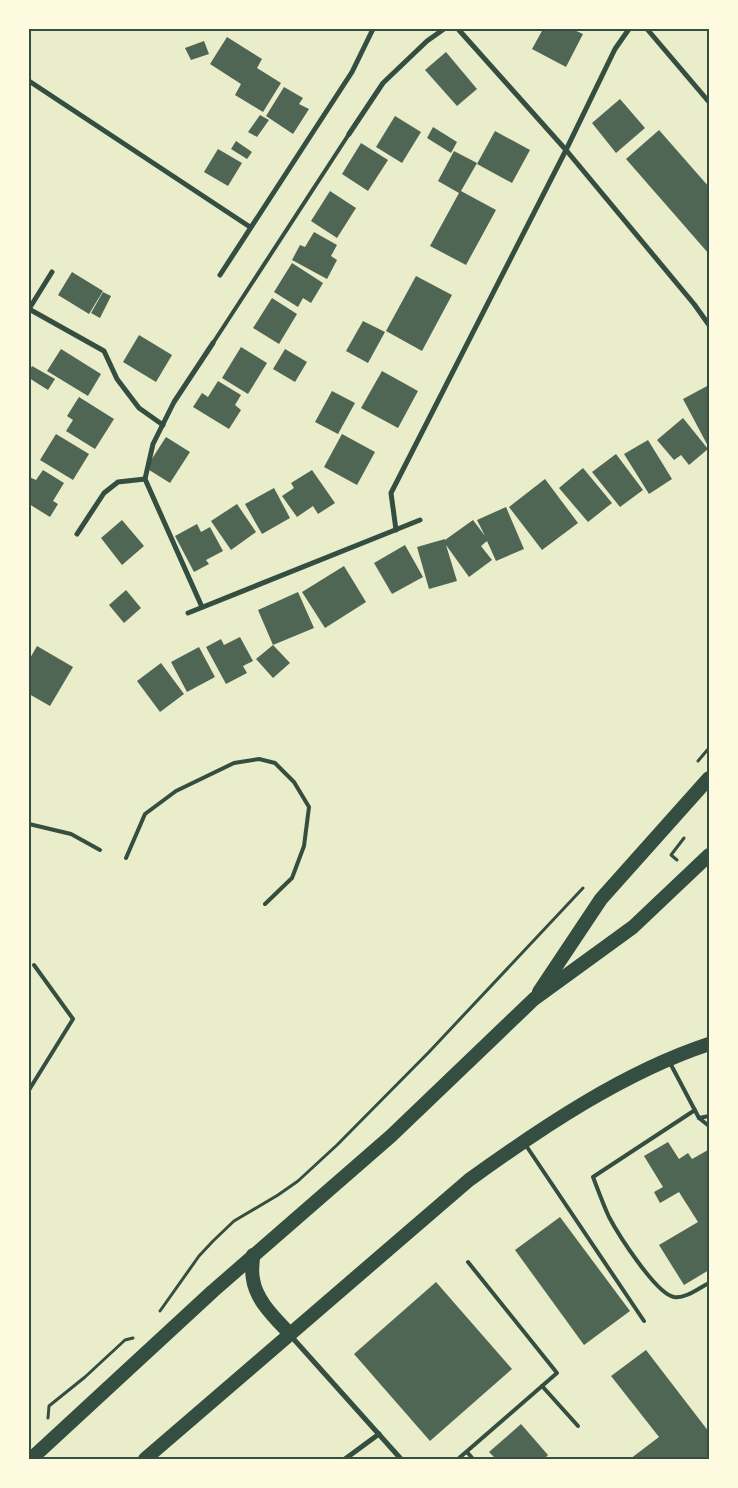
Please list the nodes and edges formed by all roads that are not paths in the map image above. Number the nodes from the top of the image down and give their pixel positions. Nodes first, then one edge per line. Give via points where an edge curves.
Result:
1 (373, 29) edge
2 (444, 29) edge
3 (458, 29) edge
4 (629, 29) edge
5 (647, 29) edge
6 (29, 81) edge
7 (709, 102) edge
8 (349, 134) joint
9 (566, 150) junction
10 (250, 228) junction
11 (52, 272) dead end
12 (220, 275) dead end
13 (29, 309) edge
14 (709, 325) edge
15 (213, 344) joint
16 (163, 425) junction
17 (145, 479) junction
18 (420, 520) dead end
19 (396, 530) junction
20 (77, 534) dead end
21 (202, 607) junction
22 (188, 613) dead end
23 (709, 778) edge
24 (29, 824) edge
25 (100, 850) dead end
26 (709, 854) edge
27 (126, 858) dead end
28 (265, 904) dead end
29 (34, 964) dead end
30 (534, 999) junction
31 (709, 1034) edge
32 (709, 1044) edge
33 (695, 1049) junction
34 (668, 1059) junction
35 (29, 1090) edge
36 (695, 1110) junction
37 (709, 1116) edge
38 (700, 1118) junction
39 (709, 1126) edge
40 (524, 1142) junction
41 (253, 1255) junction
42 (468, 1262) dead end
43 (709, 1283) edge
44 (644, 1322) dead end
45 (290, 1334) junction
46 (542, 1386) junction
47 (578, 1426) dead end
48 (379, 1434) junction
49 (466, 1452) junction
50 (31, 1459) edge
51 (145, 1459) edge
52 (345, 1459) edge
53 (402, 1459) edge
54 (458, 1459) edge
55 (473, 1459) edge

1 - 10 street via 352,72
2 - 8 street via 383,83
3 - 9 street
4 - 9 street via 615,49
5 - 7 street
6 - 10 street
8 - 15 lane
9 - 14 street
9 - 19 street via 391,494
10 - 12 street
11 - 13 street
13 - 16 street via 104,351 117,379 139,408
15 - 16 street via 174,402
16 - 17 street via 153,444
17 - 20 street via 118,482 104,493
17 - 21 street
18 - 19 street
19 - 21 street
21 - 22 street
23 - 30 highway via 601,899
24 - 25 lane via 71,834
26 - 30 highway via 634,928
27 - 28 lane via 145,814 176,791 234,763 259,759 276,763 294,782 309,807 304,846 292,878
29 - 35 lane via 73,1019
30 - 41 highway via 391,1136
31 - 33 highway
32 - 33 highway
33 - 34 highway
34 - 36 lane
34 - 40 highway
36 - 38 lane
36 - 43 lane via 593,1177 609,1217 638,1263 662,1291 673,1297 683,1296
37 - 38 lane
38 - 39 lane
40 - 44 lane
40 - 45 highway via 452,1194
41 - 45 highway via 253,1279 257,1292
41 - 50 highway
42 - 46 lane via 557,1372
45 - 48 street
45 - 51 highway
46 - 47 lane
46 - 49 lane
48 - 52 street
48 - 53 street
49 - 54 lane
49 - 55 lane

